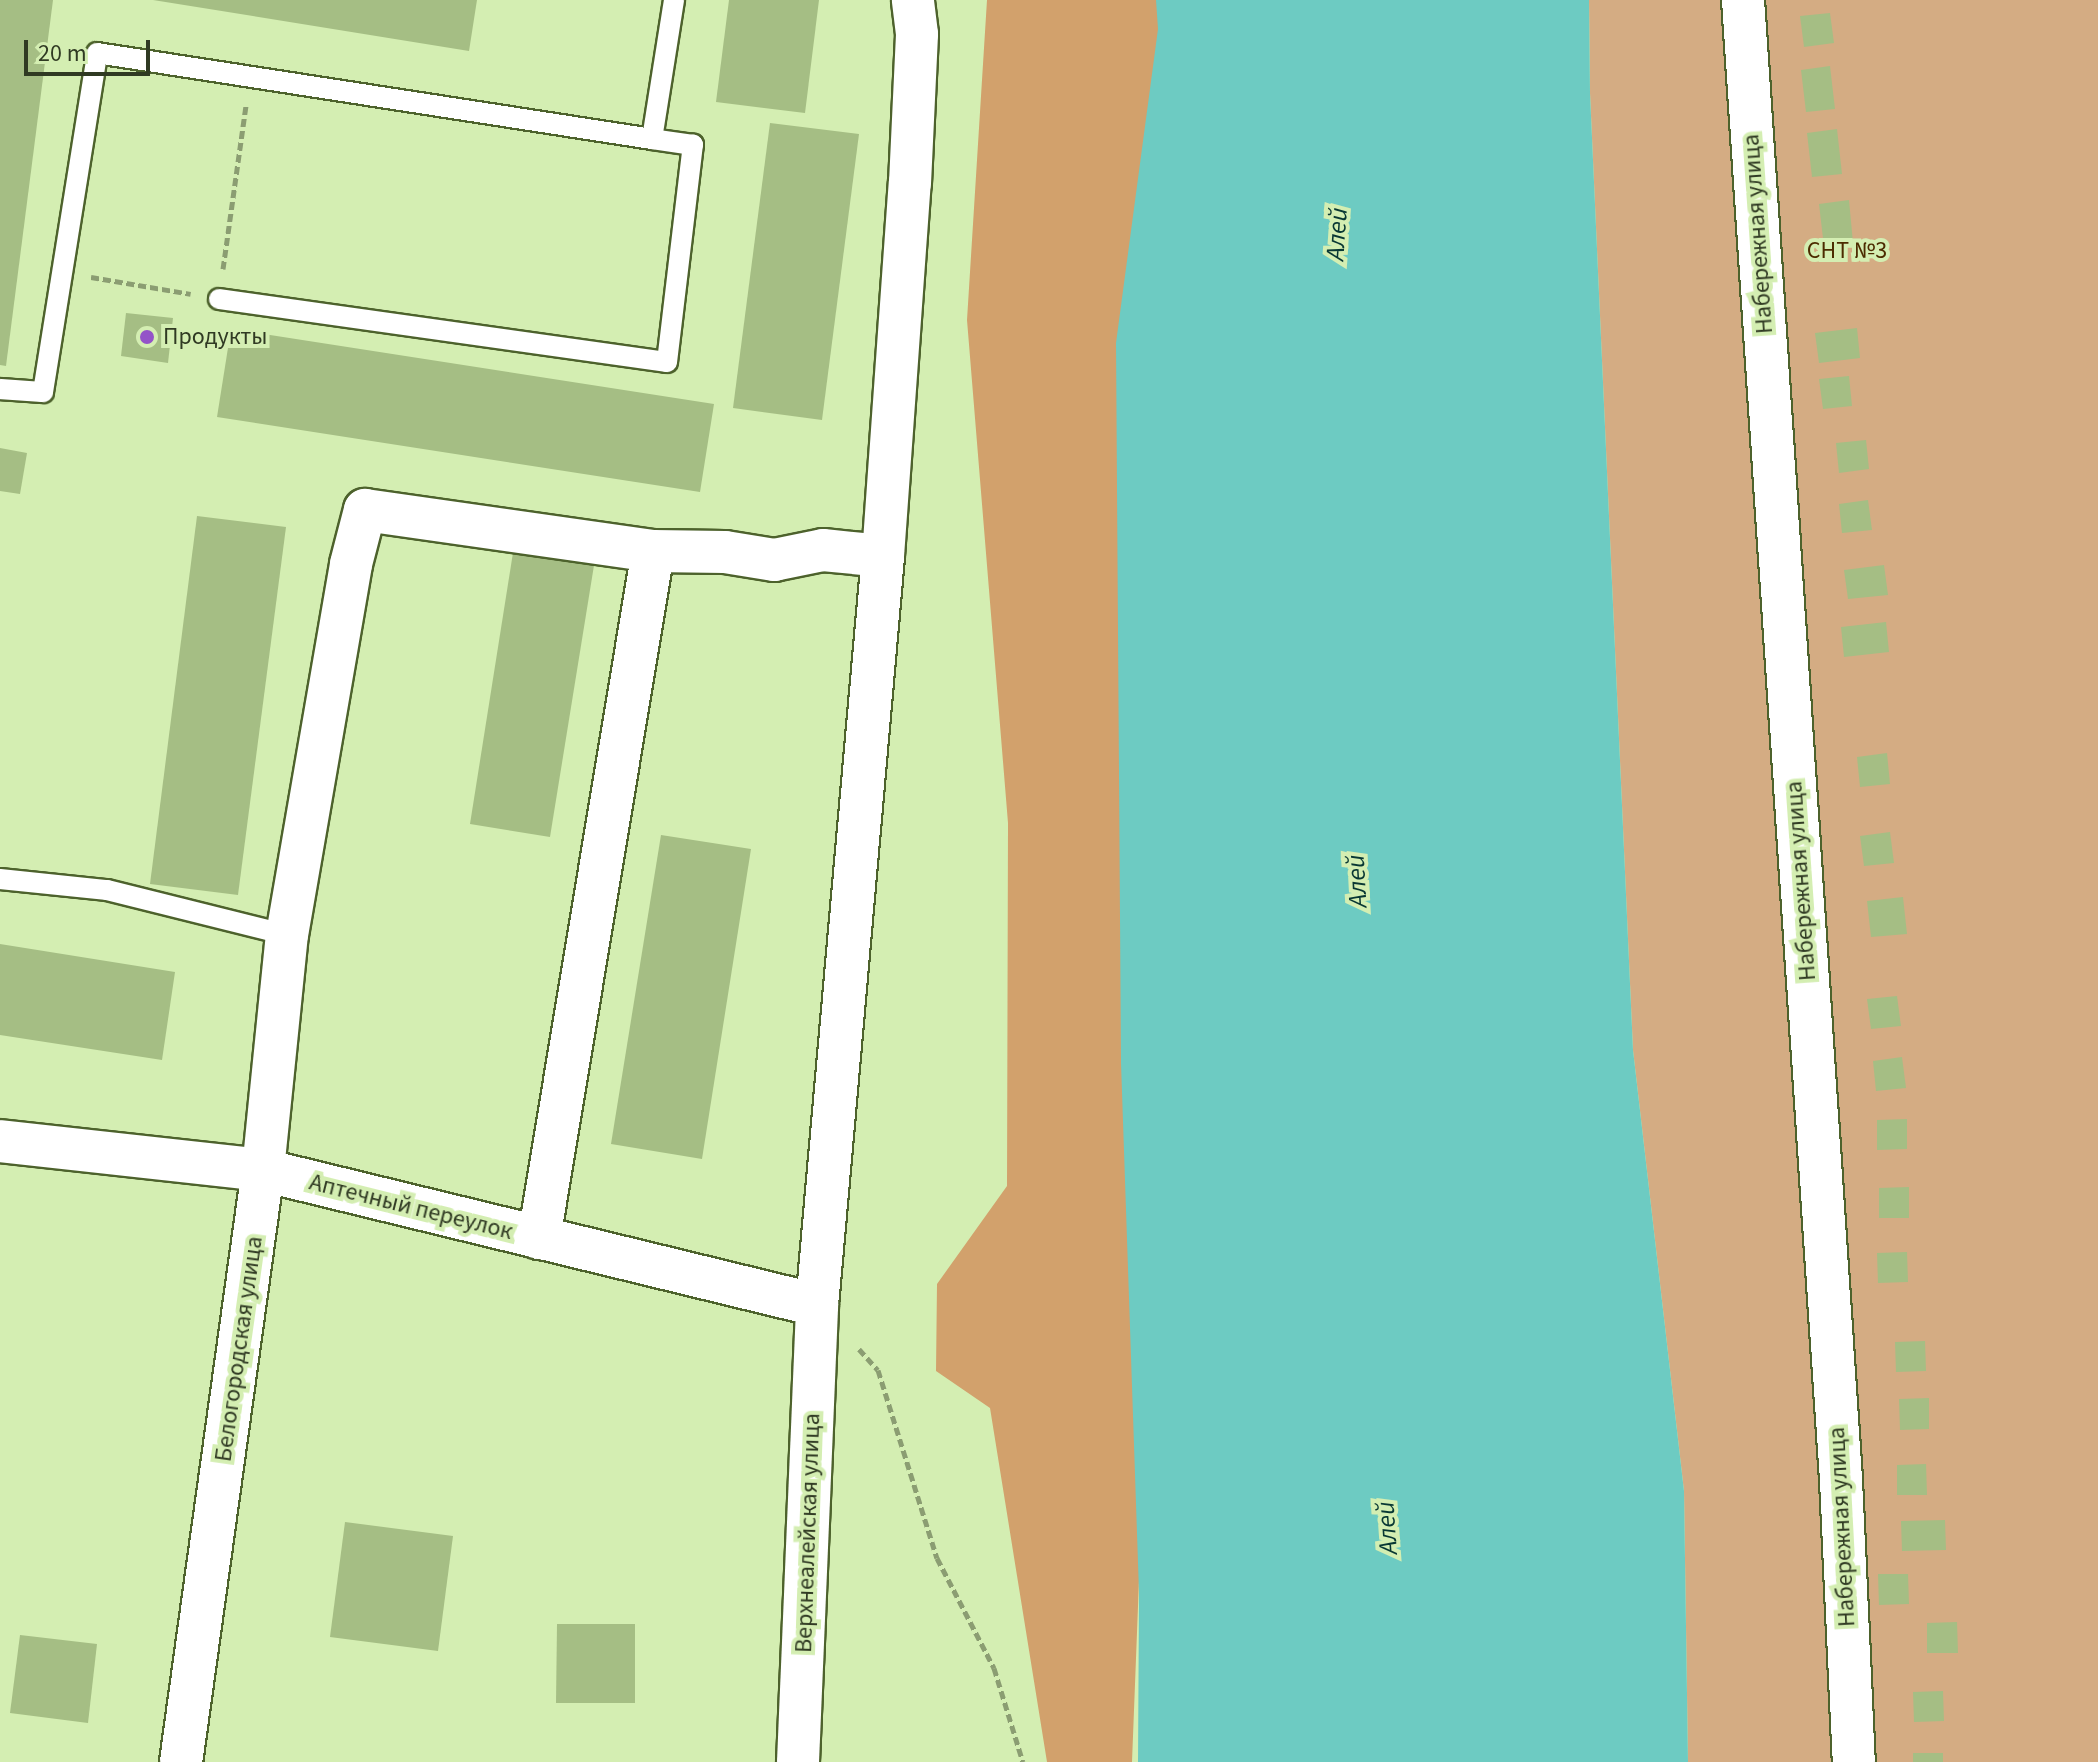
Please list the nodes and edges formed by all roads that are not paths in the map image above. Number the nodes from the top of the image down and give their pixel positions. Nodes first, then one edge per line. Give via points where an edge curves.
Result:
1 (674, 0) edge
2 (913, 0) edge
3 (1743, 0) edge
4 (652, 139) junction
5 (219, 299) road end
6 (0, 389) edge
7 (653, 551) junction
8 (883, 556) junction
9 (0, 879) edge
10 (287, 935) junction
11 (0, 1141) edge
12 (263, 1170) junction
13 (539, 1238) junction
14 (817, 1305) junction
15 (181, 1762) edge
16 (798, 1762) edge
17 (1854, 1762) edge

1 - 4 lane
2 - 8 street, Верхнеалейская улица via 917,34 910,183
3 - 17 street, Набережная улица via 1839,1448
4 - 5 lane via 693,145 667,362
4 - 6 lane via 97,53 43,392
7 - 8 street via 725,552 774,560 823,550
7 - 10 street, Белогородская улица via 365,510 351,564
7 - 13 street
8 - 14 street, Верхнеалейская улица
9 - 10 lane via 107,890
10 - 12 street, Белогородская улица
11 - 12 street, Аптечный переулок
12 - 13 street, Аптечный переулок
12 - 15 street, Белогородская улица
13 - 14 street, Аптечный переулок
14 - 16 street, Верхнеалейская улица

